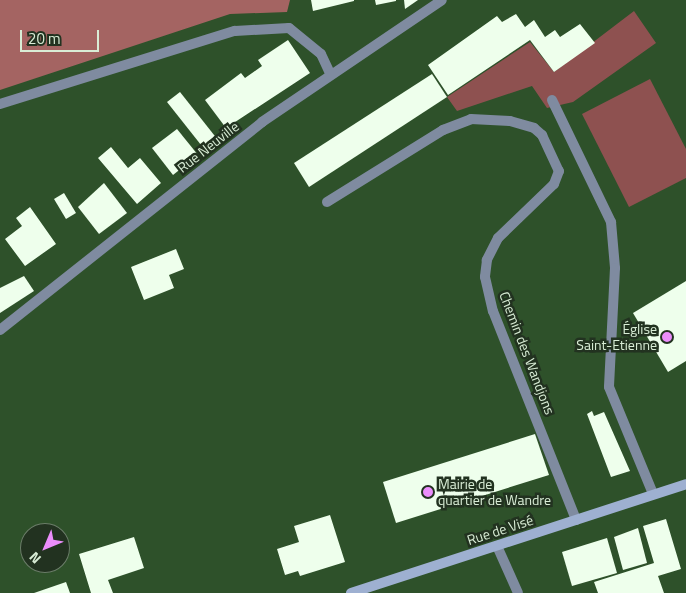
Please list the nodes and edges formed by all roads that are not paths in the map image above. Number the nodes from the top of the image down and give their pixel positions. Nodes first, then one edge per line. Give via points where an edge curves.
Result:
1 (442, 0) edge
2 (331, 75) junction
3 (552, 100) dead end
4 (0, 104) edge
5 (327, 202) dead end
6 (0, 330) edge
7 (685, 486) edge
8 (653, 494) junction
9 (576, 520) junction
10 (497, 546) junction
11 (351, 593) edge
12 (518, 593) edge

1 - 2 street, Rue Neuville
2 - 4 street via 321,54 289,28 235,31
2 - 6 street, Rue Neuville via 194,175
3 - 8 street via 611,222 615,268 609,387
5 - 9 street, Chemin des Wandjons via 443,130 471,119 510,121 534,128 542,135 559,171 554,184 498,238 487,260 485,277 493,311
7 - 8 street, Rue de Visé
8 - 9 street, Rue de Visé
9 - 10 street, Rue de Visé
10 - 11 street, Rue de Visé
10 - 12 street

